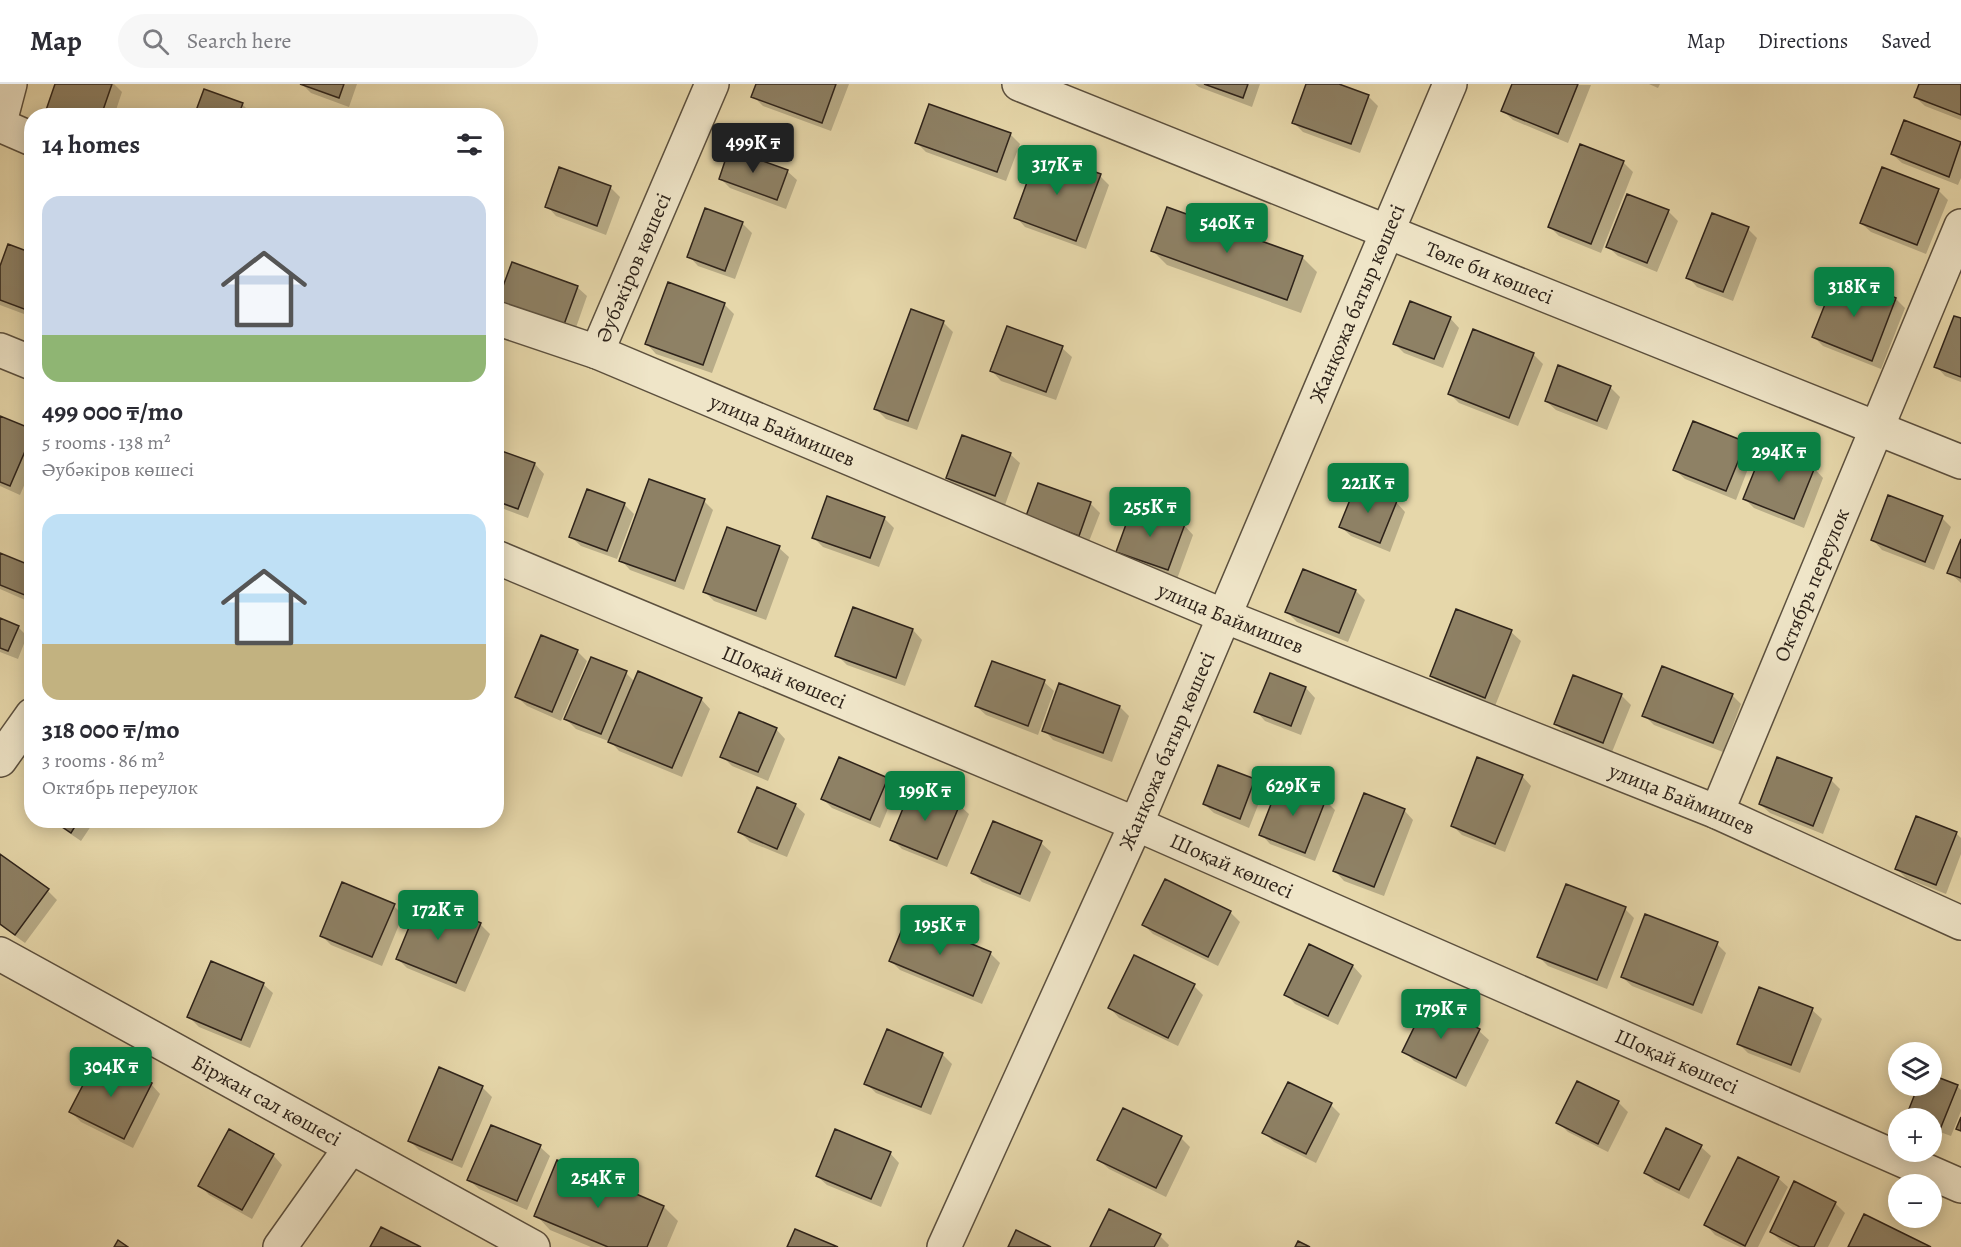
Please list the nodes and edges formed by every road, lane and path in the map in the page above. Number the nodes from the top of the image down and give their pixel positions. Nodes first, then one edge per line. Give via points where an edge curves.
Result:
1 (10, 84) edge
2 (712, 84) edge
3 (1019, 84) edge
4 (1450, 84) edge
5 (0, 124) edge
6 (24, 135) edge
7 (1961, 226) edge
8 (1388, 231) junction
9 (504, 321) edge
10 (0, 350) edge
11 (597, 352) junction
12 (24, 360) edge
13 (1878, 428) junction
14 (1961, 462) edge
15 (504, 560) edge
16 (1224, 616) junction
17 (24, 726) edge
18 (0, 760) edge
19 (1717, 812) junction
20 (1136, 824) junction
21 (1961, 923) edge
22 (0, 954) edge
23 (351, 1147) junction
24 (1961, 1186) edge
25 (280, 1247) edge
26 (533, 1247) edge
27 (944, 1247) edge

1 - 5 street
2 - 11 street, Әубәкіров көшесі
3 - 8 street, Төле би көшесі
4 - 8 street, Жанқожа батыр көшесі
5 - 6 street
7 - 13 street, Октябрь переулок
8 - 13 street, Төле би көшесі
8 - 16 street, Жанқожа батыр көшесі
9 - 11 street, улица Баймишев
10 - 12 street
11 - 16 street, улица Баймишев
13 - 14 street, Төле би көшесі
13 - 19 street, Октябрь переулок
15 - 20 street, Шоқай көшесі
16 - 19 street, улица Баймишев
16 - 20 street, Жанқожа батыр көшесі
17 - 18 street
19 - 21 street, улица Баймишев
20 - 24 street, Шоқай көшесі
20 - 27 street, Жанқожа батыр көшесі
22 - 23 street, Біржан сал көшесі
23 - 25 street
23 - 26 street, Біржан сал көшесі

